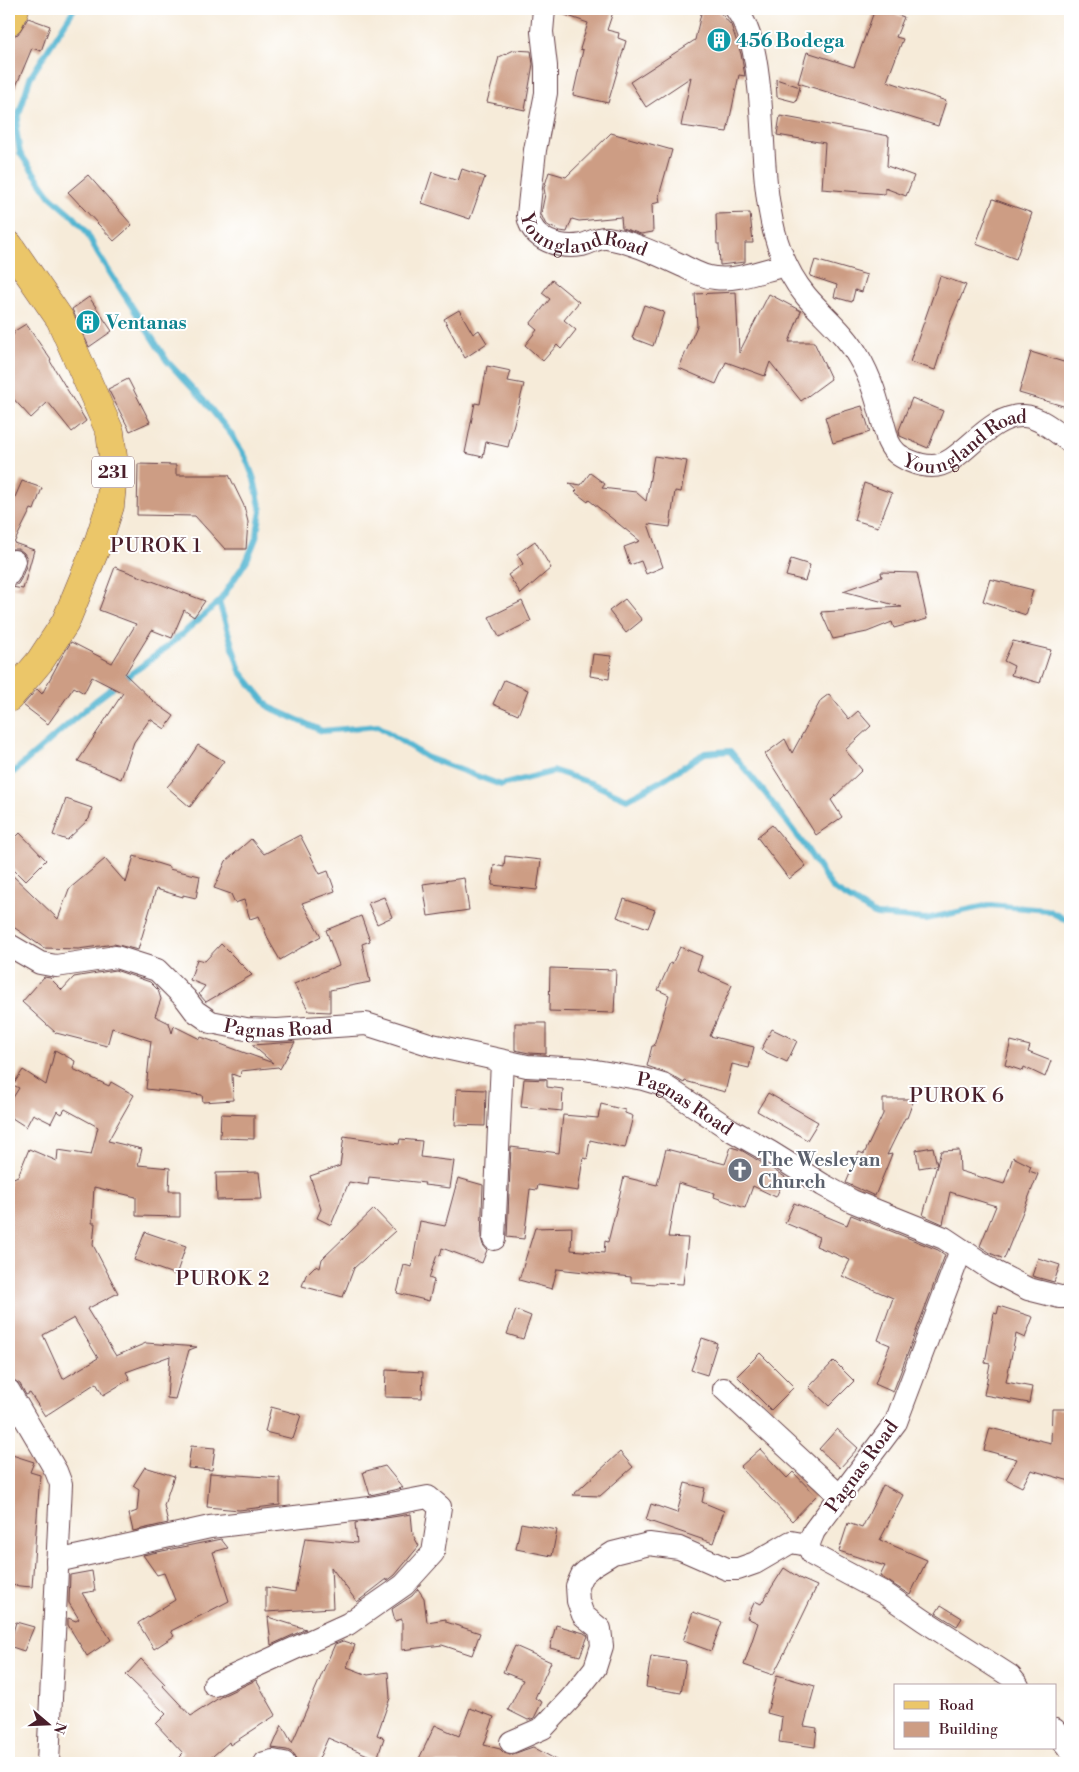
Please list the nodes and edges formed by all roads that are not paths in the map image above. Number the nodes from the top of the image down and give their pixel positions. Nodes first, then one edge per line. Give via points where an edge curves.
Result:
1 (15, 9) edge
2 (544, 9) edge
3 (736, 9) edge
4 (9, 21) edge
5 (9, 245) edge
6 (786, 265) junction
7 (1070, 442) edge
8 (9, 698) edge
9 (9, 945) edge
10 (502, 1061) junction
11 (494, 1239) dead end
12 (961, 1250) junction
13 (1070, 1297) edge
14 (724, 1389) dead end
15 (9, 1391) edge
16 (840, 1496) junction
17 (808, 1544) junction
18 (56, 1560) junction
19 (1016, 1684) edge
20 (214, 1685) dead end
21 (1056, 1731) edge
22 (512, 1742) dead end
23 (1070, 1750) edge
24 (48, 1763) edge
25 (264, 1763) edge
26 (284, 1763) edge

1 - 4 main road
2 - 6 street, Youngland Road via 542,32 546,93 535,150 528,215 533,230 563,246 600,238 616,240 716,279
3 - 6 street, Youngland Road via 749,36 756,64 768,201
5 - 8 main road, 231 via 60,319 110,432 114,465 110,506 65,623
6 - 7 street, Youngland Road via 805,295 858,355 874,388 888,442 899,456 921,465 934,466 946,462 994,425 1015,416 1038,420
9 - 10 street, Pagnas Road via 40,962 56,966 116,956 157,970 195,1012 211,1022 246,1029 278,1030 366,1024 432,1045
10 - 11 street
10 - 12 street, Pagnas Road via 527,1066 584,1069 663,1085 822,1185 852,1201 944,1238
12 - 13 street via 1028,1289
12 - 16 street, Pagnas Road via 896,1422
14 - 16 street
15 - 18 street via 61,1484
16 - 17 street, Pagnas Road
17 - 19 street via 813,1555 864,1581 1010,1676
17 - 22 street via 791,1542 738,1569 727,1569 679,1548 649,1544 613,1553 592,1566 582,1575 577,1586 583,1615 600,1629 602,1646 595,1668 543,1728
18 - 20 street via 210,1527 370,1508 428,1497 440,1507 433,1553 404,1585 348,1624
18 - 24 street
21 - 23 street
25 - 26 street

